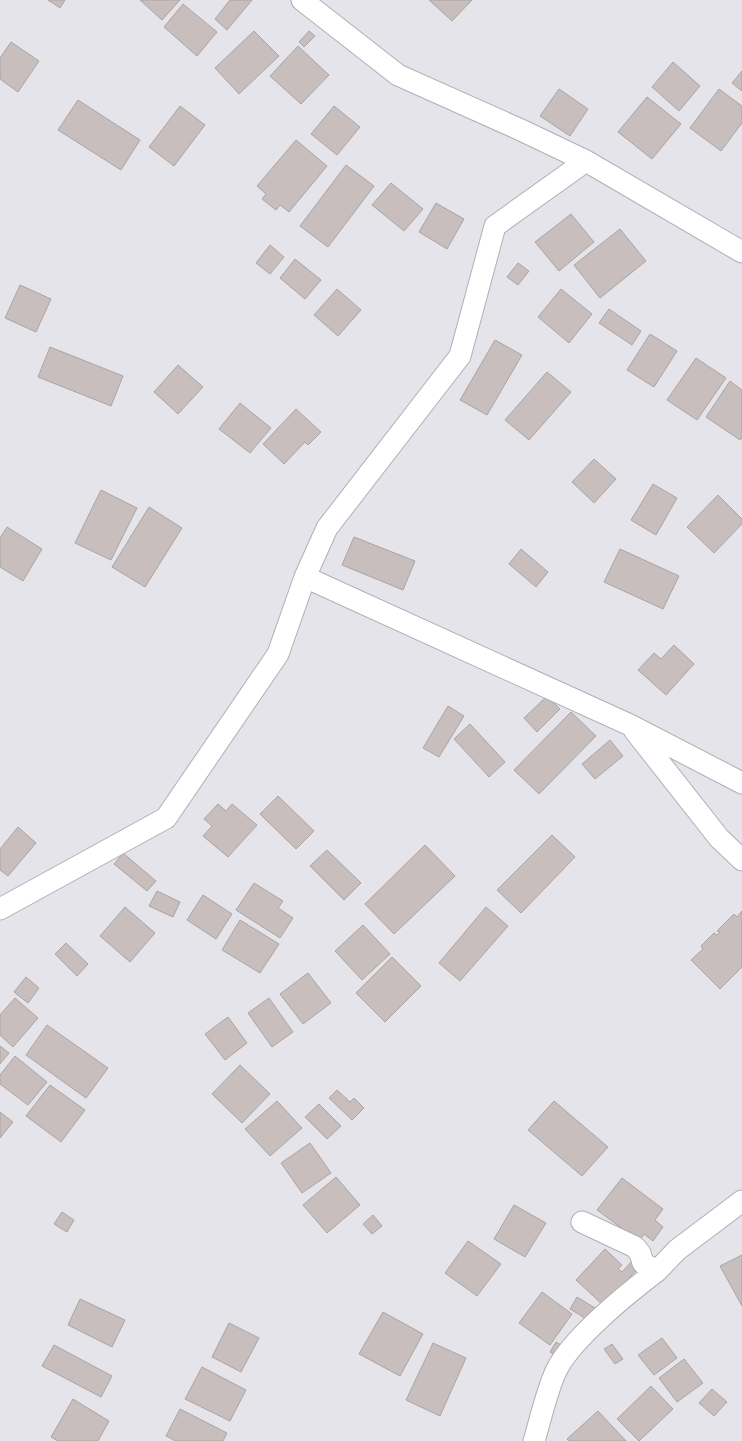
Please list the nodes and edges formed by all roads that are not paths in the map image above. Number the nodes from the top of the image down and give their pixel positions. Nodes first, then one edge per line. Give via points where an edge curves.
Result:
1 (302, 0) edge
2 (586, 161) junction
3 (742, 252) edge
4 (305, 577) junction
5 (630, 725) junction
6 (742, 783) edge
7 (742, 860) edge
8 (0, 909) edge
9 (742, 1201) edge
10 (582, 1222) dead end
11 (657, 1271) junction
12 (534, 1441) edge

1 - 2 street via 398,75
2 - 3 street
2 - 4 street via 495,226 460,356 327,528
4 - 5 street
4 - 8 street via 278,654 166,818
5 - 6 street
5 - 7 street via 718,838
9 - 11 street via 677,1250
10 - 11 street via 634,1247 640,1253 643,1263
11 - 12 street via 635,1288 569,1351 556,1371

